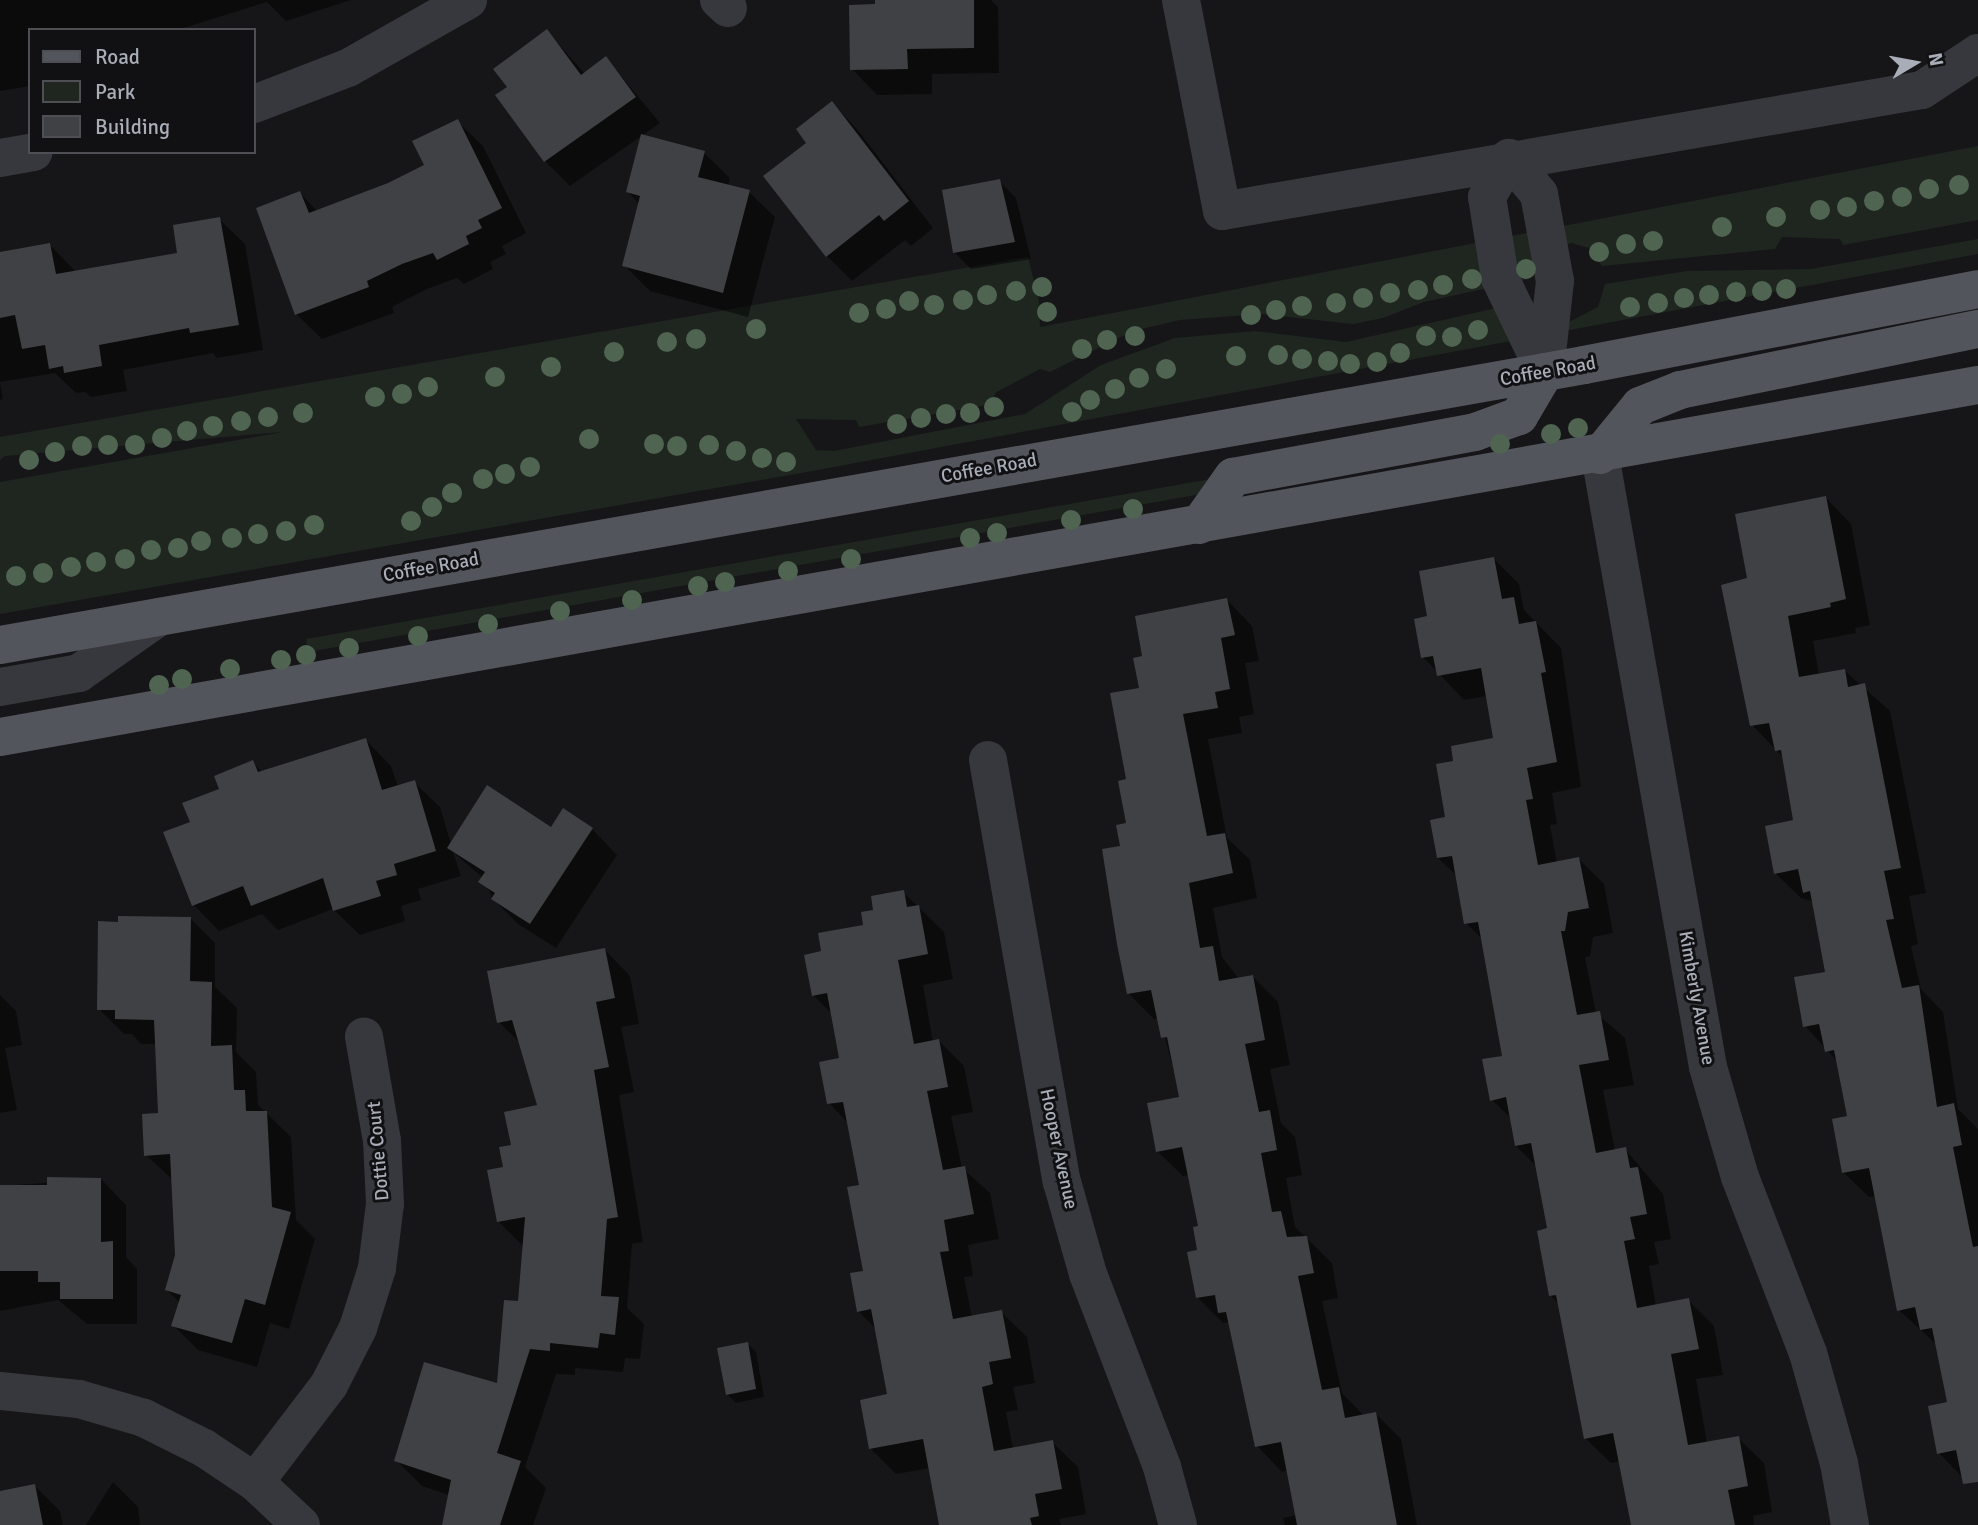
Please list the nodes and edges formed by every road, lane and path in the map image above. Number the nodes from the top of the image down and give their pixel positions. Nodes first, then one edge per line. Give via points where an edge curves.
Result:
1 (468, 0) edge
2 (1181, 0) edge
3 (1978, 53) edge
4 (256, 103) edge
5 (28, 153) edge
6 (0, 158) edge
7 (1509, 158) junction
8 (1978, 289) edge
9 (1978, 329) edge
10 (1545, 372) junction
11 (1978, 385) edge
12 (1600, 455) junction
13 (1199, 525) junction
14 (159, 617) junction
15 (0, 645) edge
16 (0, 688) edge
17 (0, 737) edge
18 (988, 760) dead end
19 (364, 1037) dead end
20 (0, 1391) edge
21 (255, 1482) junction
22 (301, 1525) edge
23 (1178, 1525) edge
24 (1850, 1525) edge

1 - 4 street via 348,68
2 - 7 street via 1222,211
3 - 7 street via 1922,90
5 - 6 street
7 - 10 street via 1539,194 1555,281
7 - 10 street via 1487,197 1500,278
8 - 10 main road, Coffee Road
9 - 12 main road via 1680,390 1640,406
10 - 13 main road via 1518,416 1475,432 1233,477
10 - 14 main road, Coffee Road
11 - 12 main road
12 - 13 main road
12 - 24 street, Kimberly Avenue via 1708,1067 1740,1177 1808,1353 1839,1463
13 - 17 main road
14 - 15 main road, Coffee Road
14 - 16 street via 79,673
18 - 23 street, Hooper Avenue via 1062,1182 1088,1274 1162,1467
19 - 21 street, Dottie Court via 382,1141 385,1204 377,1268 358,1328 329,1385
20 - 21 street via 79,1399 144,1419 204,1448
21 - 22 street

